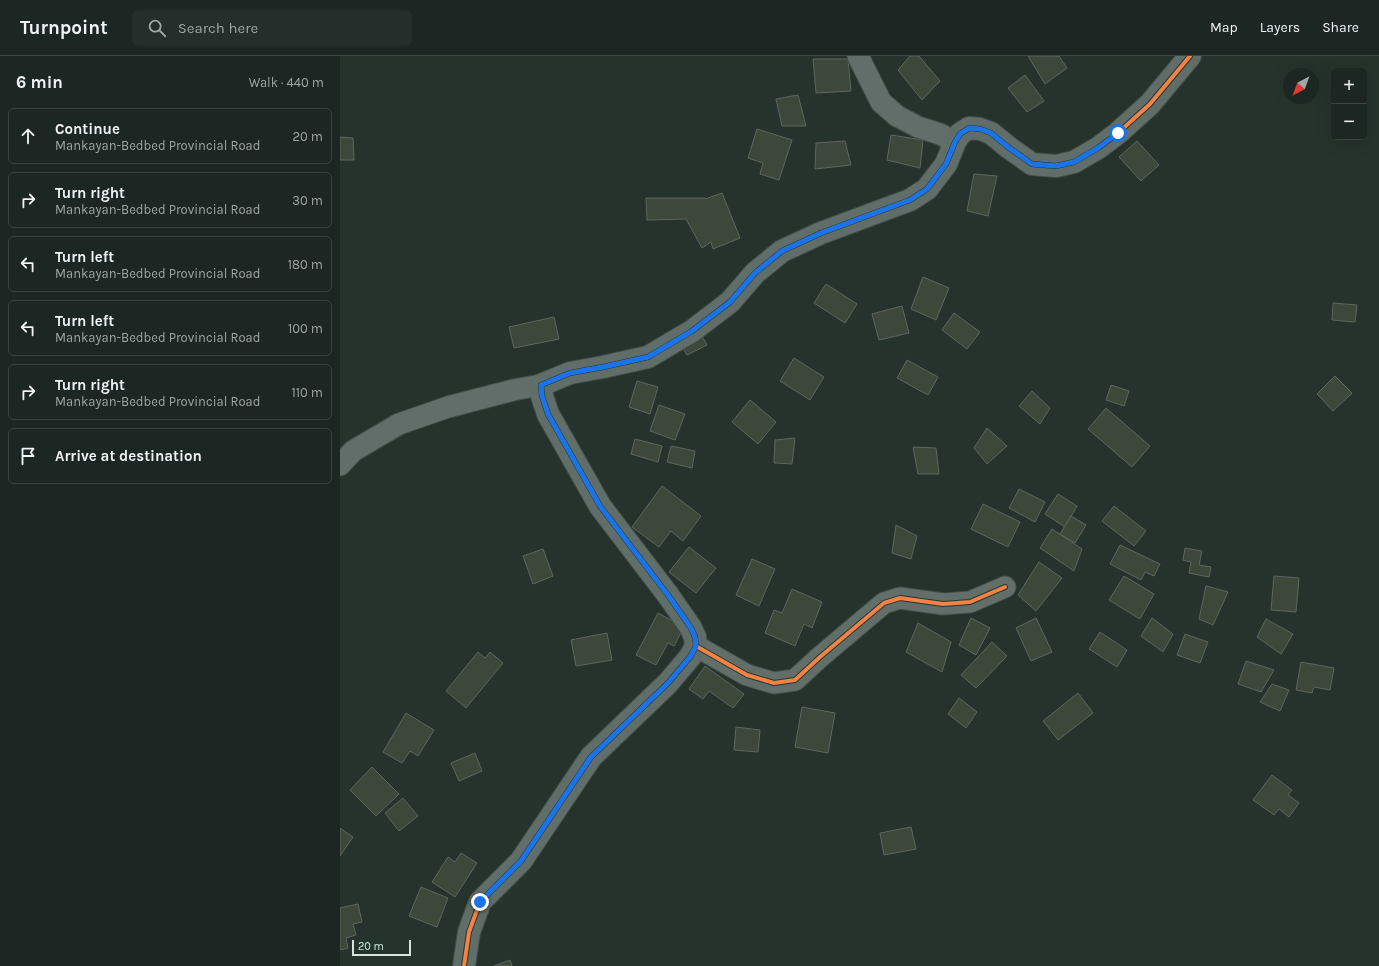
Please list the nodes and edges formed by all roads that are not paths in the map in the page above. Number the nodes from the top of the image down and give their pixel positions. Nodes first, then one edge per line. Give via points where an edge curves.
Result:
1 (858, 56) edge
2 (1190, 56) edge
3 (955, 142) junction
4 (541, 385) junction
5 (340, 465) edge
6 (1005, 587) dead end
7 (696, 646) junction
8 (464, 966) edge

1 - 3 street via 880,102 897,116
2 - 3 street via 1150,104 1118,133 1074,162 1056,166 1032,164 991,133 980,129 969,128 960,134
3 - 4 street via 946,164 927,189 910,200 821,233 782,251 755,273 730,302 692,331 648,357 570,373
4 - 5 street via 448,407 399,424 353,450
4 - 7 street via 548,414 600,506 691,628
6 - 7 street via 970,602 943,604 900,598 884,603 796,680 774,683 747,675
7 - 8 street via 668,683 591,757 521,861 480,902 469,932

